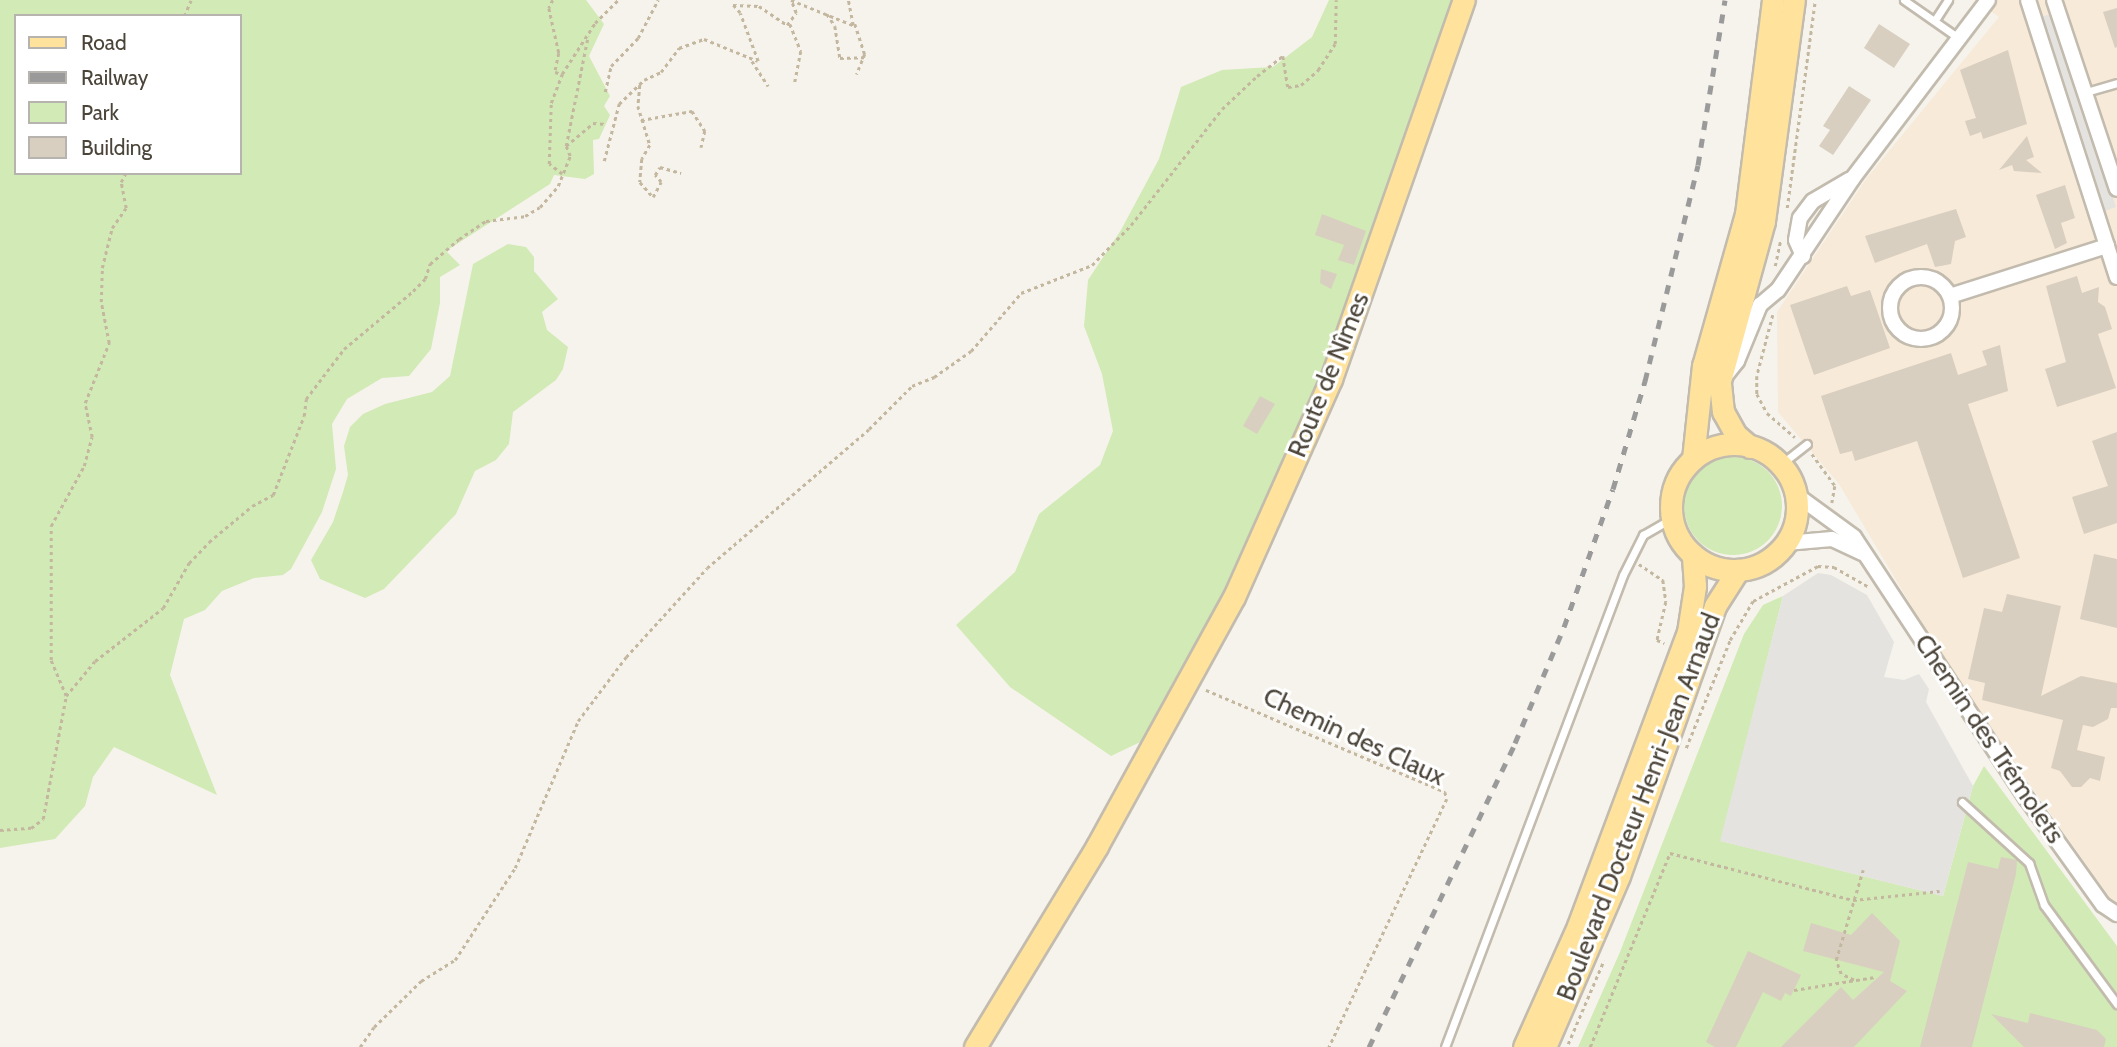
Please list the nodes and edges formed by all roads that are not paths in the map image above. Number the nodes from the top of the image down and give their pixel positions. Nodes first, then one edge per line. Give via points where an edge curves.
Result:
1 (1464, 0) edge
2 (1773, 0) edge
3 (1794, 0) edge
4 (1904, 0) edge
5 (1948, 0) edge
6 (2001, 0) edge
7 (2028, 0) edge
8 (2056, 1) edge
9 (1985, 3) edge
10 (1935, 20) junction
11 (1957, 37) junction
12 (2117, 83) edge
13 (2086, 92) junction
14 (1853, 178) junction
15 (2117, 189) edge
16 (2117, 228) edge
17 (2112, 250) edge
18 (1803, 256) junction
19 (2117, 277) edge
20 (1950, 296) junction
21 (1720, 381) junction
22 (1807, 444) dead end
23 (1750, 447) junction
24 (1693, 459) junction
25 (1780, 465) junction
26 (1795, 494) junction
27 (1672, 518) junction
28 (1786, 543) junction
29 (1693, 555) junction
30 (1869, 558) junction
31 (1738, 570) junction
32 (1962, 802) dead end
33 (2117, 914) edge
34 (2117, 1004) edge
35 (975, 1047) edge
36 (1445, 1047) edge
37 (1524, 1047) edge
38 (1545, 1047) edge

1 - 35 main road, Route de Nîmes via 1331,379 1234,597 1097,846
2 - 24 main road via 1746,214 1703,366
3 - 21 main road via 1763,221
4 - 10 lane
5 - 10 lane
6 - 9 street
7 - 17 street
8 - 13 street
9 - 11 street
10 - 11 lane
11 - 14 street
12 - 13 lane
13 - 15 street
14 - 18 street
14 - 18 street via 1807,208 1797,227 1796,240
16 - 17 street via 2108,234
17 - 19 street
17 - 20 street
18 - 21 street via 1778,290 1760,305 1737,361
20 - 20 street via 1937,281 1911,278 1892,296 1893,322 1914,338 1931,337 1950,320
21 - 23 main road via 1723,411
22 - 25 lane
23 - 24 main road via 1720,446
23 - 25 main road
24 - 27 main road via 1675,484
25 - 26 main road
26 - 28 main road via 1795,522
26 - 30 street, Chemin des Trémolets via 1844,528
27 - 29 main road via 1682,543
27 - 36 lane via 1651,527 1630,559
28 - 30 street, Chemin des Trémolets via 1832,539
28 - 31 main road via 1771,558
29 - 31 main road via 1715,567
29 - 37 main road, Boulevard Docteur Henri-Jean Arnaud via 1695,586 1688,632 1578,926
30 - 33 street, Chemin des Trémolets via 2027,799 2103,905
31 - 38 main road, Boulevard Docteur Henri-Jean Arnaud via 1715,606 1619,876
32 - 34 lane via 2029,863 2044,905

